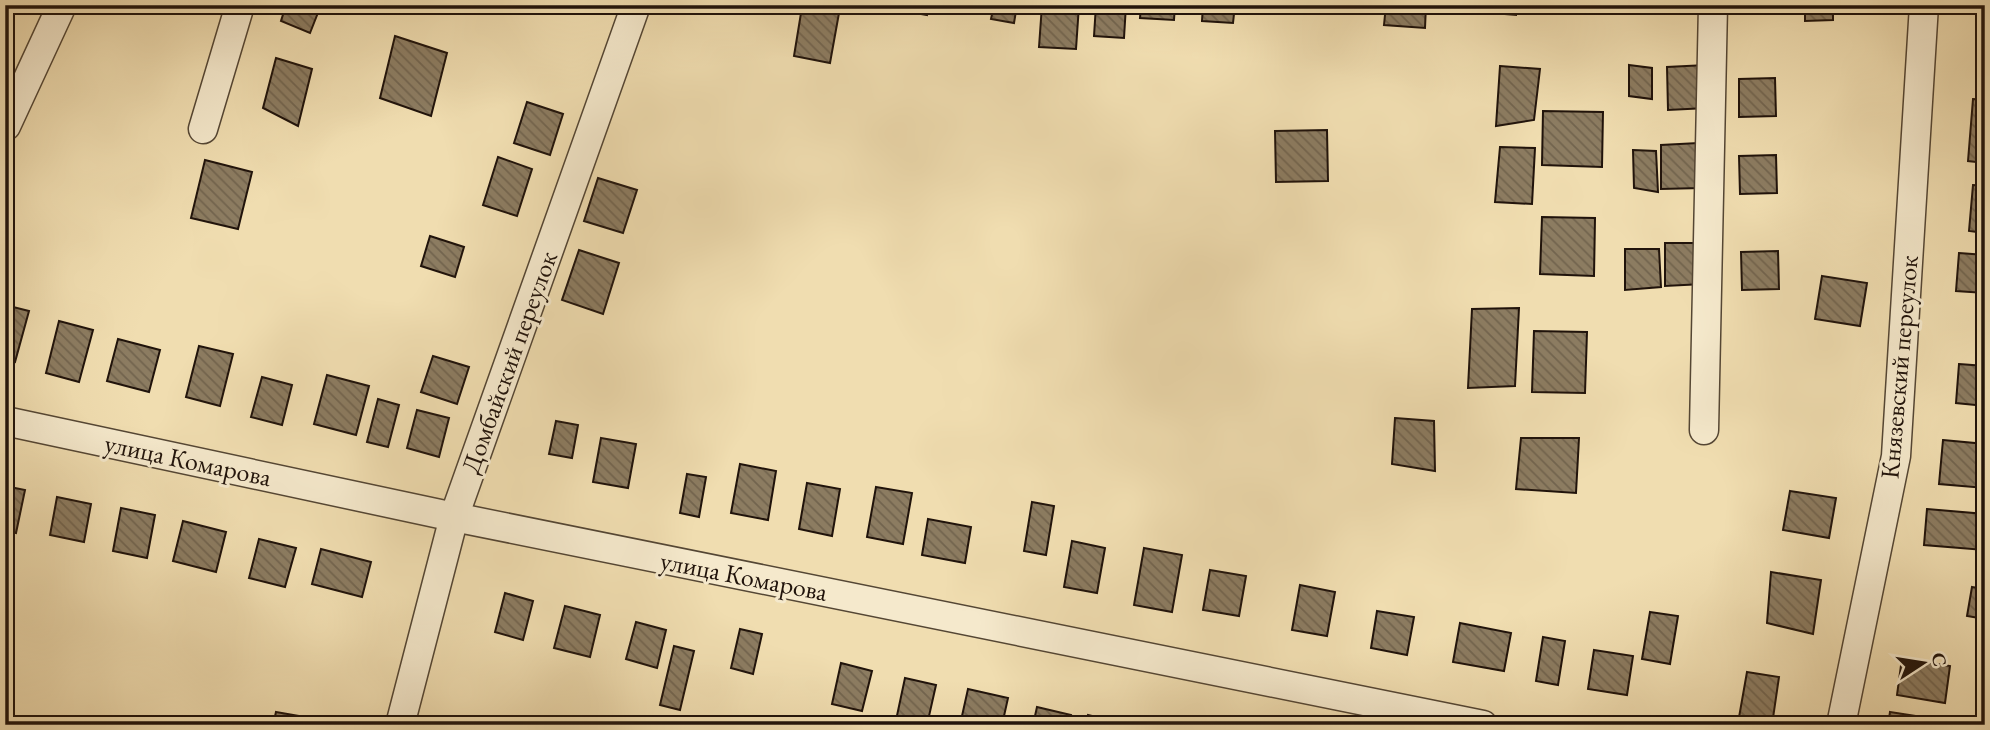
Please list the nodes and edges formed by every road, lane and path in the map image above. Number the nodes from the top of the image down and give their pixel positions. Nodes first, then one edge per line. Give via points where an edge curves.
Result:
1 (62, 5) edge
2 (240, 5) edge
3 (636, 5) edge
4 (1713, 5) edge
5 (1924, 5) edge
6 (6, 126) edge
7 (202, 129) dead end
8 (5, 421) edge
9 (1704, 430) dead end
10 (454, 517) junction
11 (400, 725) edge
12 (1483, 725) edge
13 (1841, 725) edge

1 - 6 street
2 - 7 street
3 - 10 street, Домбайский переулок
4 - 9 street
5 - 13 street, Князевский переулок via 1896,456
8 - 10 street, улица Комарова
10 - 11 street, Домбайский переулок
10 - 12 street, улица Комарова

